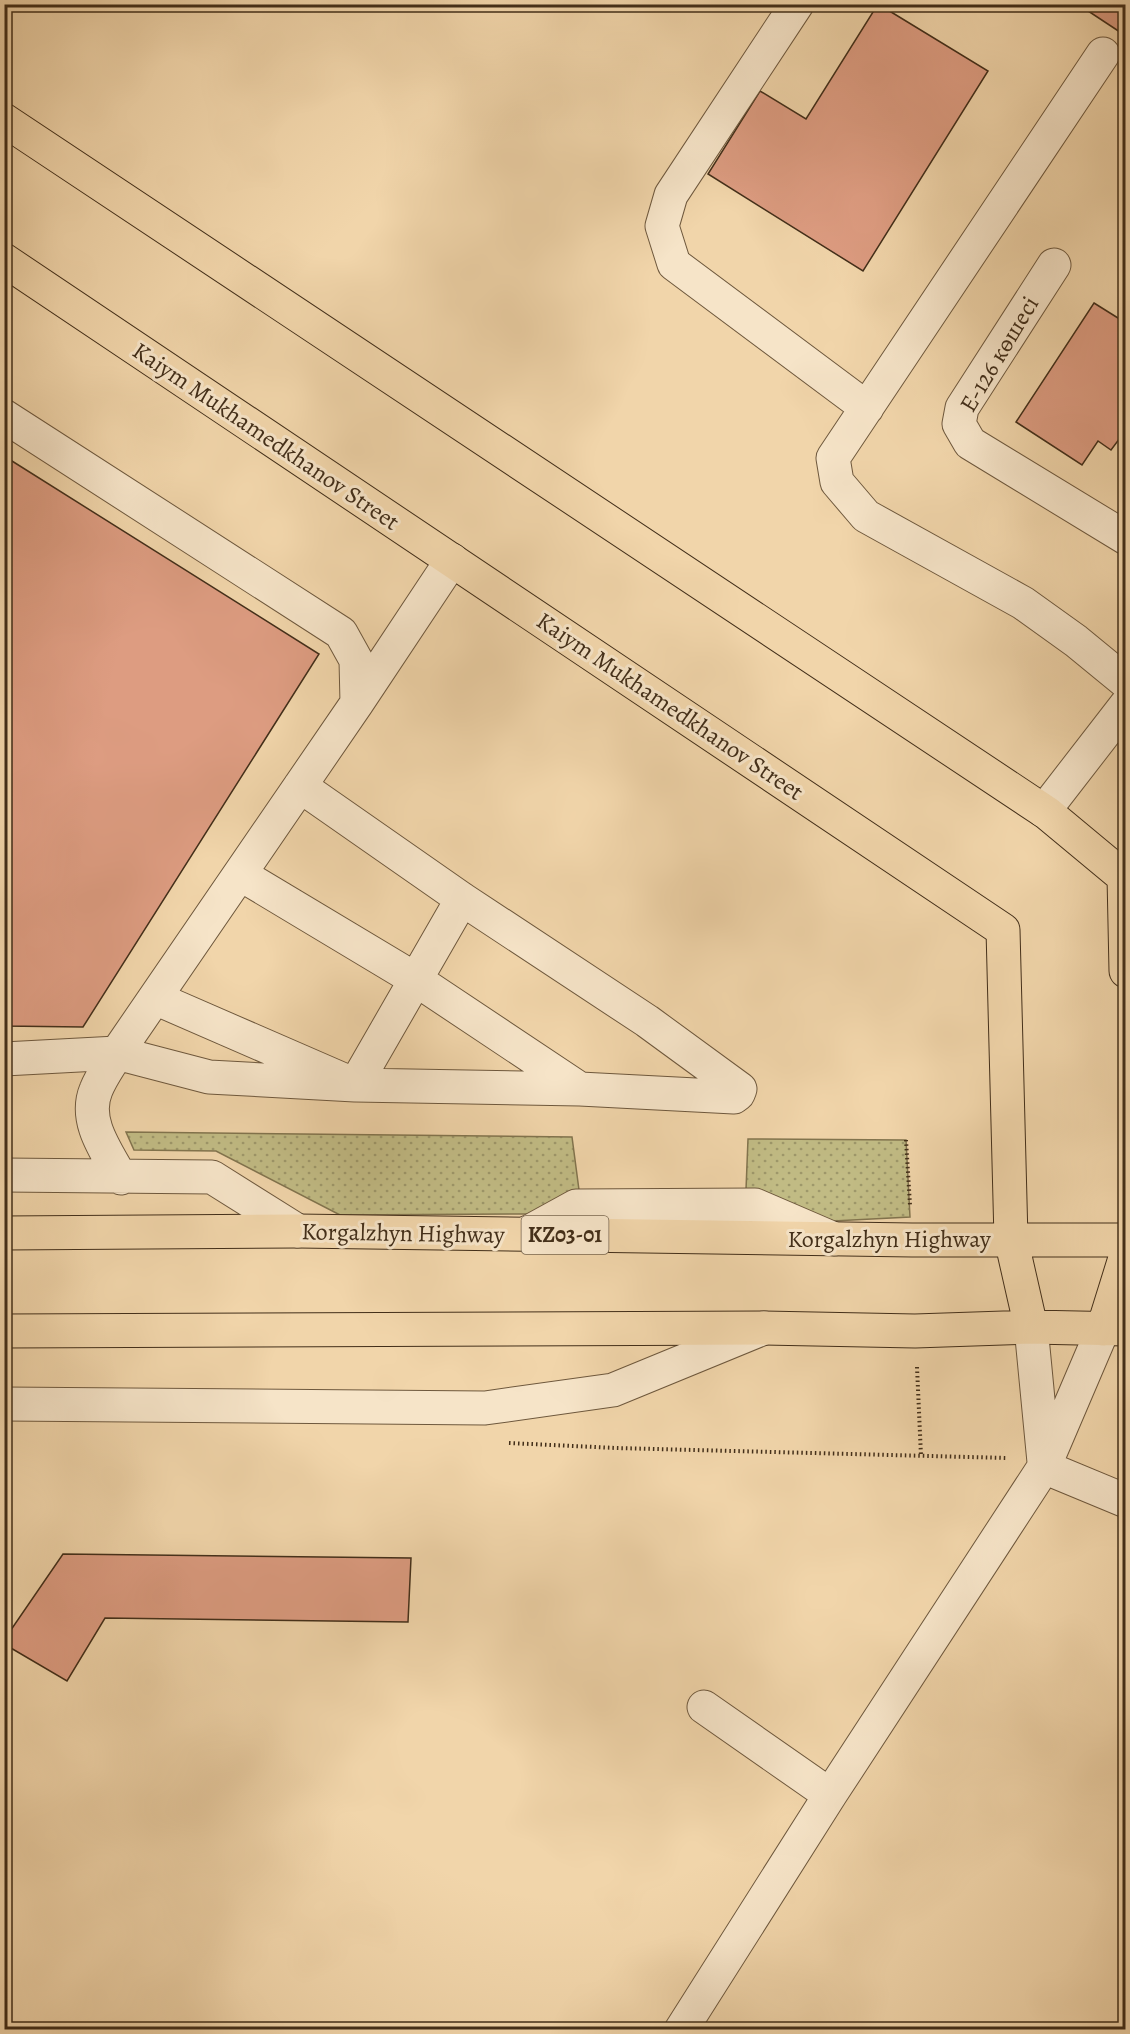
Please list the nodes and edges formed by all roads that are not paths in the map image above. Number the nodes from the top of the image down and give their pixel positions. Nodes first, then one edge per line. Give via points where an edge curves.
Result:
1 (797, 4) edge
2 (1103, 54) dead end
3 (4, 120) edge
4 (4, 261) edge
5 (1054, 265) dead end
6 (867, 408) junction
7 (4, 416) edge
8 (1125, 538) edge
9 (452, 560) junction
10 (1125, 682) edge
11 (357, 703) junction
12 (1125, 705) edge
13 (300, 786) junction
14 (1044, 811) junction
15 (240, 874) junction
16 (462, 899) junction
17 (1125, 944) edge
18 (1125, 971) edge
19 (415, 979) junction
20 (155, 998) junction
21 (117, 1053) junction
22 (4, 1059) edge
23 (355, 1085) junction
24 (580, 1089) junction
25 (4, 1174) edge
26 (121, 1178) junction
27 (298, 1231) junction
28 (4, 1233) edge
29 (1011, 1239) junction
30 (1125, 1240) edge
31 (1125, 1255) edge
32 (1031, 1327) junction
33 (764, 1328) junction
34 (1114, 1329) edge
35 (4, 1331) edge
36 (4, 1404) edge
37 (1044, 1463) junction
38 (1125, 1501) edge
39 (704, 1707) dead end
40 (830, 1795) junction
41 (681, 2030) edge

1 - 6 street via 671,195 662,226 674,264
2 - 6 street
3 - 14 main road
4 - 9 main road, Kaiym Mukhamedkhanov Street
5 - 8 street, Е-126 көшесі via 962,408 959,424 970,443
6 - 10 street via 833,458 837,483 866,516 1023,603
7 - 11 street via 341,633 356,660
9 - 11 street
9 - 29 main road, Kaiym Mukhamedkhanov Street via 1003,930
11 - 13 street
12 - 14 street
13 - 15 street
13 - 16 street
14 - 17 main road via 1124,877
15 - 19 street
15 - 20 street
16 - 19 street
16 - 24 street via 647,1021 740,1089 734,1097
17 - 18 main road
19 - 23 street
19 - 24 street
20 - 21 street
20 - 23 street
21 - 22 street
21 - 23 street via 209,1077
21 - 26 street via 95,1091 92,1111 96,1131
23 - 24 street
25 - 26 street
26 - 27 street via 212,1177
27 - 28 main road, Korgalzhyn Highway / KZ03-01
27 - 29 main road, Korgalzhyn Highway / KZ03-01
29 - 30 main road, Korgalzhyn Highway / KZ03-01
29 - 32 main road, Kaiym Mukhamedkhanov Street
31 - 34 main road
32 - 33 main road via 915,1331
32 - 34 main road
32 - 37 street
33 - 35 main road
33 - 36 street via 613,1390 485,1408
34 - 37 street
37 - 38 street
37 - 40 street
39 - 40 street
40 - 41 street

